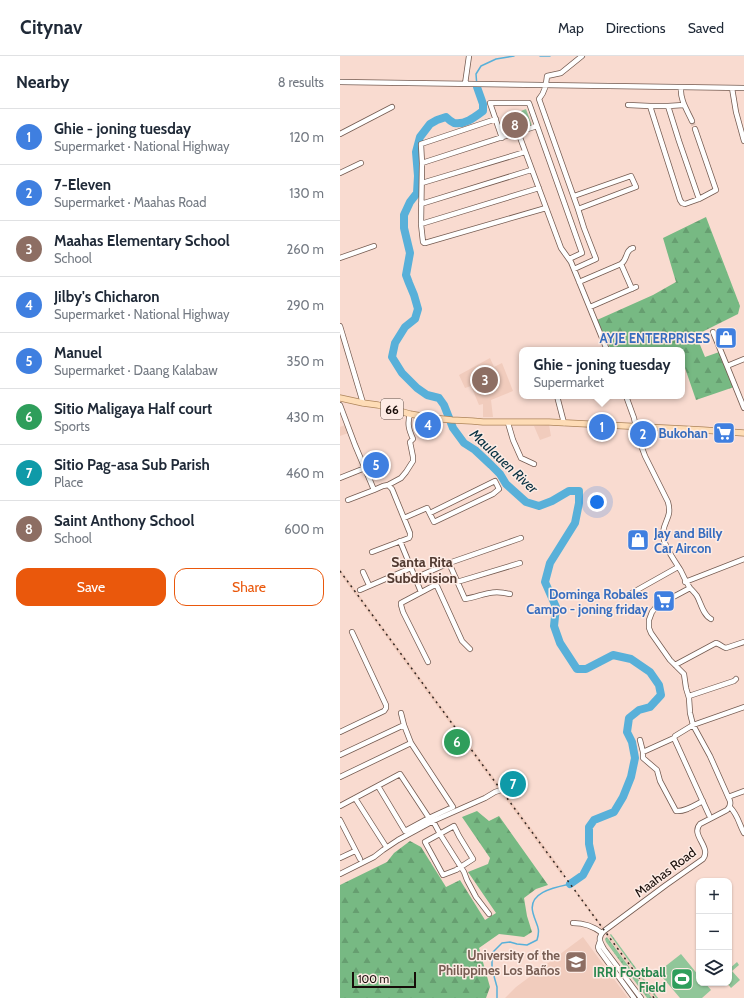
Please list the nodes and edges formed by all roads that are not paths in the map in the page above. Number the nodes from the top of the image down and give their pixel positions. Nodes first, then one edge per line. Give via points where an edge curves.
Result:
1 (470, 56) edge
2 (582, 56) edge
3 (340, 82) edge
4 (465, 84) junction
5 (546, 85) junction
6 (681, 88) junction
7 (732, 88) junction
8 (744, 88) edge
9 (628, 105) dead end
10 (684, 105) junction
11 (650, 106) junction
12 (668, 106) junction
13 (392, 107) dead end
14 (496, 119) junction
15 (692, 121) tunnel mouth
16 (537, 126) junction
17 (742, 126) edge
18 (695, 129) tunnel mouth
19 (518, 132) junction
20 (340, 134) edge
21 (502, 138) junction
22 (744, 141) edge
23 (525, 152) junction
24 (361, 163) dead end
25 (422, 163) junction
26 (531, 170) junction
27 (340, 173) edge
28 (422, 184) junction
29 (539, 188) junction
30 (574, 196) junction
31 (699, 199) junction
32 (421, 204) junction
33 (546, 208) junction
34 (578, 209) junction
35 (421, 224) junction
36 (374, 246) dead end
37 (633, 248) dead end
38 (340, 258) edge
39 (569, 259) junction
40 (621, 264) junction
41 (574, 269) junction
42 (579, 282) junction
43 (590, 307) junction
44 (340, 326) edge
45 (713, 332) dead end
46 (606, 347) edge
47 (744, 359) edge
48 (728, 366) junction
49 (340, 398) edge
50 (558, 399) edge
51 (627, 399) edge
52 (363, 403) junction
53 (340, 405) edge
54 (744, 408) edge
55 (410, 414) junction
56 (508, 422) junction
57 (564, 423) junction
58 (636, 426) junction
59 (744, 433) edge
60 (534, 464) dead end
61 (365, 468) junction
62 (340, 478) edge
63 (388, 485) junction
64 (374, 490) junction
65 (348, 500) dead end
66 (430, 513) junction
67 (404, 518) junction
68 (521, 538) dead end
69 (400, 541) junction
70 (372, 552) dead end
71 (744, 559) edge
72 (449, 563) junction
73 (520, 563) dead end
74 (678, 567) junction
75 (411, 568) junction
76 (364, 572) dead end
77 (415, 578) junction
78 (458, 582) junction
79 (685, 582) junction
80 (369, 585) junction
81 (690, 588) junction
82 (360, 590) dead end
83 (420, 592) junction
84 (510, 594) dead end
85 (630, 594) dead end
86 (711, 618) dead end
87 (352, 632) dead end
88 (743, 644) edge
89 (470, 649) dead end
90 (428, 662) dead end
91 (676, 665) junction
92 (736, 679) dead end
93 (689, 696) junction
94 (744, 707) edge
95 (401, 713) dead end
96 (404, 725) junction
97 (692, 725) junction
98 (340, 732) edge
99 (674, 738) junction
100 (640, 740) dead end
101 (411, 742) junction
102 (643, 752) junction
103 (340, 755) edge
104 (340, 777) edge
105 (378, 786) junction
106 (501, 790) dead end
107 (744, 791) edge
108 (728, 797) junction
109 (355, 798) junction
110 (703, 801) junction
111 (340, 806) edge
112 (730, 807) junction
113 (709, 816) dead end
114 (431, 819) junction
115 (340, 820) edge
116 (342, 830) edge
117 (744, 833) edge
118 (440, 834) junction
119 (385, 845) dead end
120 (355, 851) junction
121 (340, 858) edge
122 (360, 859) dead end
123 (460, 868) junction
124 (340, 874) edge
125 (489, 914) dead end
126 (573, 923) dead end
127 (602, 934) junction
128 (600, 942) junction
129 (634, 998) edge
130 (641, 998) edge

1 - 4 street
2 - 5 street via 561,73 547,76
3 - 4 street
4 - 5 street
5 - 6 street
5 - 30 street via 539,101
6 - 7 street
6 - 10 street
7 - 8 street
7 - 17 street via 736,112
9 - 11 street
10 - 12 street
10 - 15 street
11 - 12 street
11 - 31 street via 680,200 685,204
12 - 31 street
13 - 20 street
14 - 16 street via 490,103 529,104
14 - 21 street
14 - 25 street via 421,144
16 - 19 street
16 - 39 street via 582,253
17 - 22 street
18 - 31 street via 716,190
19 - 21 street
19 - 23 street
21 - 25 street
23 - 26 street
23 - 28 street
24 - 27 street
25 - 28 street
26 - 29 street
26 - 32 street
28 - 32 street
29 - 33 street
29 - 35 street
30 - 34 street
30 - 34 street via 631,176 636,187
32 - 35 street
33 - 35 street via 425,243
33 - 39 street via 561,248
34 - 41 street via 596,259
36 - 38 street
37 - 40 street via 627,252
39 - 41 street
40 - 42 street
40 - 43 street via 634,288
41 - 42 street
42 - 43 street
43 - 46 street
44 - 52 street
45 - 48 street
47 - 48 street
48 - 54 street
49 - 52 main road, 66
50 - 57 street
51 - 58 street
52 - 55 main road, 66
53 - 61 street
55 - 56 main road, 66 via 452,420
55 - 63 street via 408,428 413,439 410,442 413,461 401,478
56 - 57 main road, 66
56 - 60 street via 521,458
57 - 58 main road, 66
58 - 59 main road, 66
58 - 74 street via 645,456 668,502 670,513 664,530 664,539
61 - 62 street
61 - 64 street
63 - 64 street
63 - 67 street
64 - 65 street
66 - 66 street via 434,522 499,489 495,481
66 - 67 street via 427,508
67 - 69 street via 410,536
68 - 72 street
69 - 70 street
69 - 75 street
71 - 79 street
72 - 77 street
72 - 78 street
73 - 78 street
74 - 79 street
74 - 85 street
75 - 77 street
75 - 80 street
76 - 80 street
77 - 83 street
78 - 84 street via 465,599 488,592
79 - 81 street
80 - 82 street
81 - 86 street
81 - 91 street via 656,607 649,620 651,634
83 - 89 street via 437,585 462,641
83 - 90 street via 401,605
87 - 98 street via 386,708
88 - 91 street via 726,648 716,643
91 - 93 street via 684,674
92 - 93 street
93 - 97 street
94 - 97 street
95 - 96 street
96 - 101 street
96 - 103 street
97 - 99 street
97 - 108 street via 710,756
99 - 102 street
99 - 110 street
100 - 102 street
101 - 104 street
101 - 114 street via 453,808
102 - 110 street via 643,758 657,770 676,811
105 - 109 street
105 - 114 street via 400,774
105 - 114 street via 405,831
106 - 114 street
107 - 108 street
108 - 112 street
109 - 111 street
109 - 119 street
110 - 113 street
112 - 117 street
112 - 127 street, Maahas Road via 698,826 697,833 706,854 703,860
114 - 118 street
114 - 124 street via 374,857
115 - 116 street
116 - 120 street
118 - 123 street
118 - 123 street via 454,826 473,859
118 - 123 street via 425,842 443,875
120 - 121 street
120 - 122 street
123 - 125 street
126 - 127 street via 593,926
127 - 128 street
128 - 129 street via 599,950
128 - 130 street

